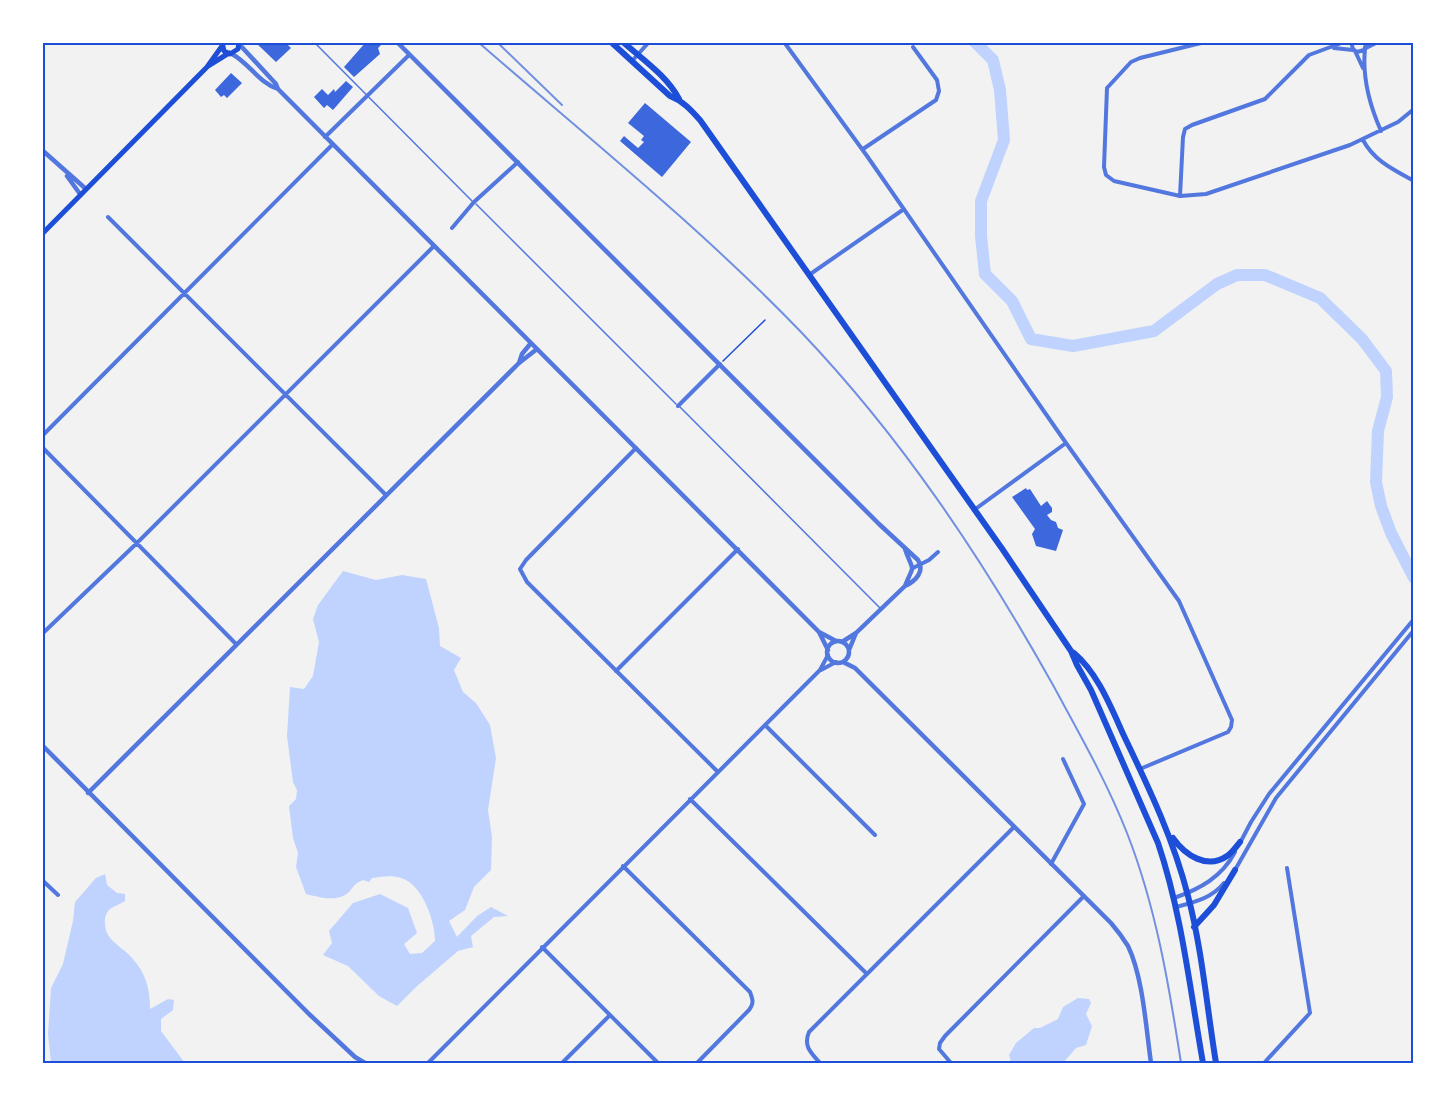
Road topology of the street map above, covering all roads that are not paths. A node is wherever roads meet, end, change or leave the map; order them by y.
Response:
1 (314, 42) edge
2 (397, 42) edge
3 (611, 42) edge
4 (622, 42) edge
5 (649, 42) edge
6 (784, 42) edge
7 (1205, 42) edge
8 (1344, 42) edge
9 (1351, 42) edge
10 (1367, 42) edge
11 (1378, 42) edge
12 (221, 43) edge
13 (240, 43) edge
14 (913, 47) dead end
15 (1333, 48) junction
16 (1365, 48) junction
17 (1354, 50) junction
18 (230, 53) junction
19 (409, 55) junction
20 (634, 58) junction
21 (207, 67) junction
22 (1363, 69) junction
23 (278, 89) junction
24 (368, 96) junction
25 (1414, 109) edge
26 (1411, 114) edge
27 (1381, 131) junction
28 (325, 137) junction
29 (1363, 140) junction
30 (332, 144) junction
31 (863, 149) junction
32 (42, 150) edge
33 (519, 162) junction
34 (62, 169) junction
35 (1414, 181) edge
36 (86, 189) junction
37 (80, 194) junction
38 (1180, 196) junction
39 (474, 202) junction
40 (904, 209) junction
41 (108, 217) dead end
42 (452, 228) dead end
43 (42, 234) edge
44 (434, 246) junction
45 (809, 275) junction
46 (184, 293) junction
47 (531, 343) junction
48 (537, 349) junction
49 (519, 363) junction
50 (720, 364) junction
51 (286, 394) junction
52 (678, 406) junction
53 (42, 436) edge
54 (1066, 443) junction
55 (42, 447) edge
56 (636, 448) junction
57 (386, 495) junction
58 (974, 510) junction
59 (137, 543) junction
60 (738, 548) junction
61 (905, 549) junction
62 (938, 552) dead end
63 (921, 565) junction
64 (914, 568) junction
65 (905, 586) junction
66 (881, 609) junction
67 (1414, 619) edge
68 (1414, 630) edge
69 (819, 632) junction
70 (856, 633) junction
71 (42, 634) edge
72 (836, 641) junction
73 (842, 642) junction
74 (236, 644) junction
75 (1071, 651) junction
76 (849, 652) junction
77 (828, 653) junction
78 (836, 662) junction
79 (843, 662) junction
80 (855, 668) junction
81 (820, 670) junction
82 (616, 671) junction
83 (765, 725) junction
84 (42, 745) edge
85 (1062, 759) dead end
86 (1140, 769) junction
87 (718, 772) junction
88 (88, 793) junction
89 (690, 799) junction
90 (1014, 827) junction
91 (1167, 831) junction
92 (875, 835) dead end
93 (1240, 842) junction
94 (1052, 864) junction
95 (623, 866) junction
96 (1287, 867) dead end
97 (1235, 870) junction
98 (42, 880) edge
99 (1187, 894) junction
100 (57, 895) dead end
101 (1084, 896) junction
102 (1174, 898) junction
103 (1190, 904) junction
104 (1175, 908) junction
105 (1194, 927) junction
106 (543, 947) junction
107 (867, 974) junction
108 (610, 1015) junction
109 (355, 1057) junction
110 (357, 1063) edge
111 (365, 1063) edge
112 (428, 1063) edge
113 (562, 1063) edge
114 (658, 1063) edge
115 (697, 1063) edge
116 (820, 1063) edge
117 (951, 1063) edge
118 (1151, 1063) edge
119 (1203, 1063) edge
120 (1216, 1063) edge
121 (1264, 1063) edge

1 - 24 lane
2 - 19 street
3 - 20 highway
4 - 20 highway
5 - 20 street
6 - 31 street
7 - 38 street
8 - 15 street
9 - 17 street
10 - 16 street
11 - 16 street
12 - 18 main road
12 - 21 main road
13 - 18 main road
13 - 23 street
14 - 31 street
15 - 17 street
15 - 38 street
16 - 17 street
16 - 22 street
17 - 22 street
18 - 21 main road
18 - 23 street
19 - 24 street
19 - 33 street
20 - 45 highway
21 - 36 main road
22 - 27 street
23 - 28 street
24 - 28 street
24 - 39 lane
25 - 26 street
26 - 27 street
27 - 29 street
28 - 30 street
29 - 35 street
29 - 38 street
30 - 44 street
30 - 46 street
31 - 40 street
32 - 34 street
33 - 39 street
33 - 50 street
34 - 36 street
34 - 37 street
36 - 37 main road
37 - 43 main road
39 - 42 street
39 - 52 lane
40 - 45 street
40 - 54 street
41 - 46 street
44 - 47 street
44 - 51 street
45 - 58 highway
46 - 51 street
46 - 53 street
47 - 48 street
47 - 49 street
48 - 49 street
48 - 56 street
49 - 57 street
50 - 52 street
50 - 61 street
51 - 57 street
51 - 59 street
52 - 66 lane
54 - 58 street
54 - 86 street
55 - 59 street
56 - 60 street
56 - 82 street
57 - 74 street
58 - 75 highway
59 - 71 street
59 - 74 street
60 - 69 street
60 - 82 street
61 - 63 street
61 - 64 street
62 - 63 street
63 - 64 street
63 - 65 street
64 - 65 street
65 - 66 street
66 - 70 street
67 - 93 street
68 - 97 street
69 - 72 street
69 - 77 street
70 - 73 street
70 - 76 street
72 - 73 street
72 - 77 street
73 - 76 street
74 - 88 street
75 - 86 highway
75 - 102 highway
76 - 79 street
76 - 80 street
77 - 78 street
77 - 81 street
78 - 79 street
78 - 81 street
79 - 80 street
80 - 90 street
81 - 83 street
82 - 87 street
83 - 87 street
83 - 92 street
84 - 88 street
85 - 94 street
86 - 91 highway
87 - 89 street
88 - 109 street
89 - 95 street
89 - 107 street
90 - 94 street
90 - 107 street
91 - 93 highway
91 - 99 highway
93 - 99 street
94 - 101 street
95 - 106 street
95 - 115 street
96 - 121 street
97 - 103 street
97 - 105 highway
98 - 100 street
99 - 102 street
99 - 103 highway
101 - 117 street
101 - 118 street
102 - 104 highway
103 - 104 street
103 - 105 highway
104 - 119 highway
105 - 120 highway
106 - 108 street
106 - 112 street
107 - 116 street
108 - 113 street
108 - 114 street
109 - 110 street
109 - 111 street

